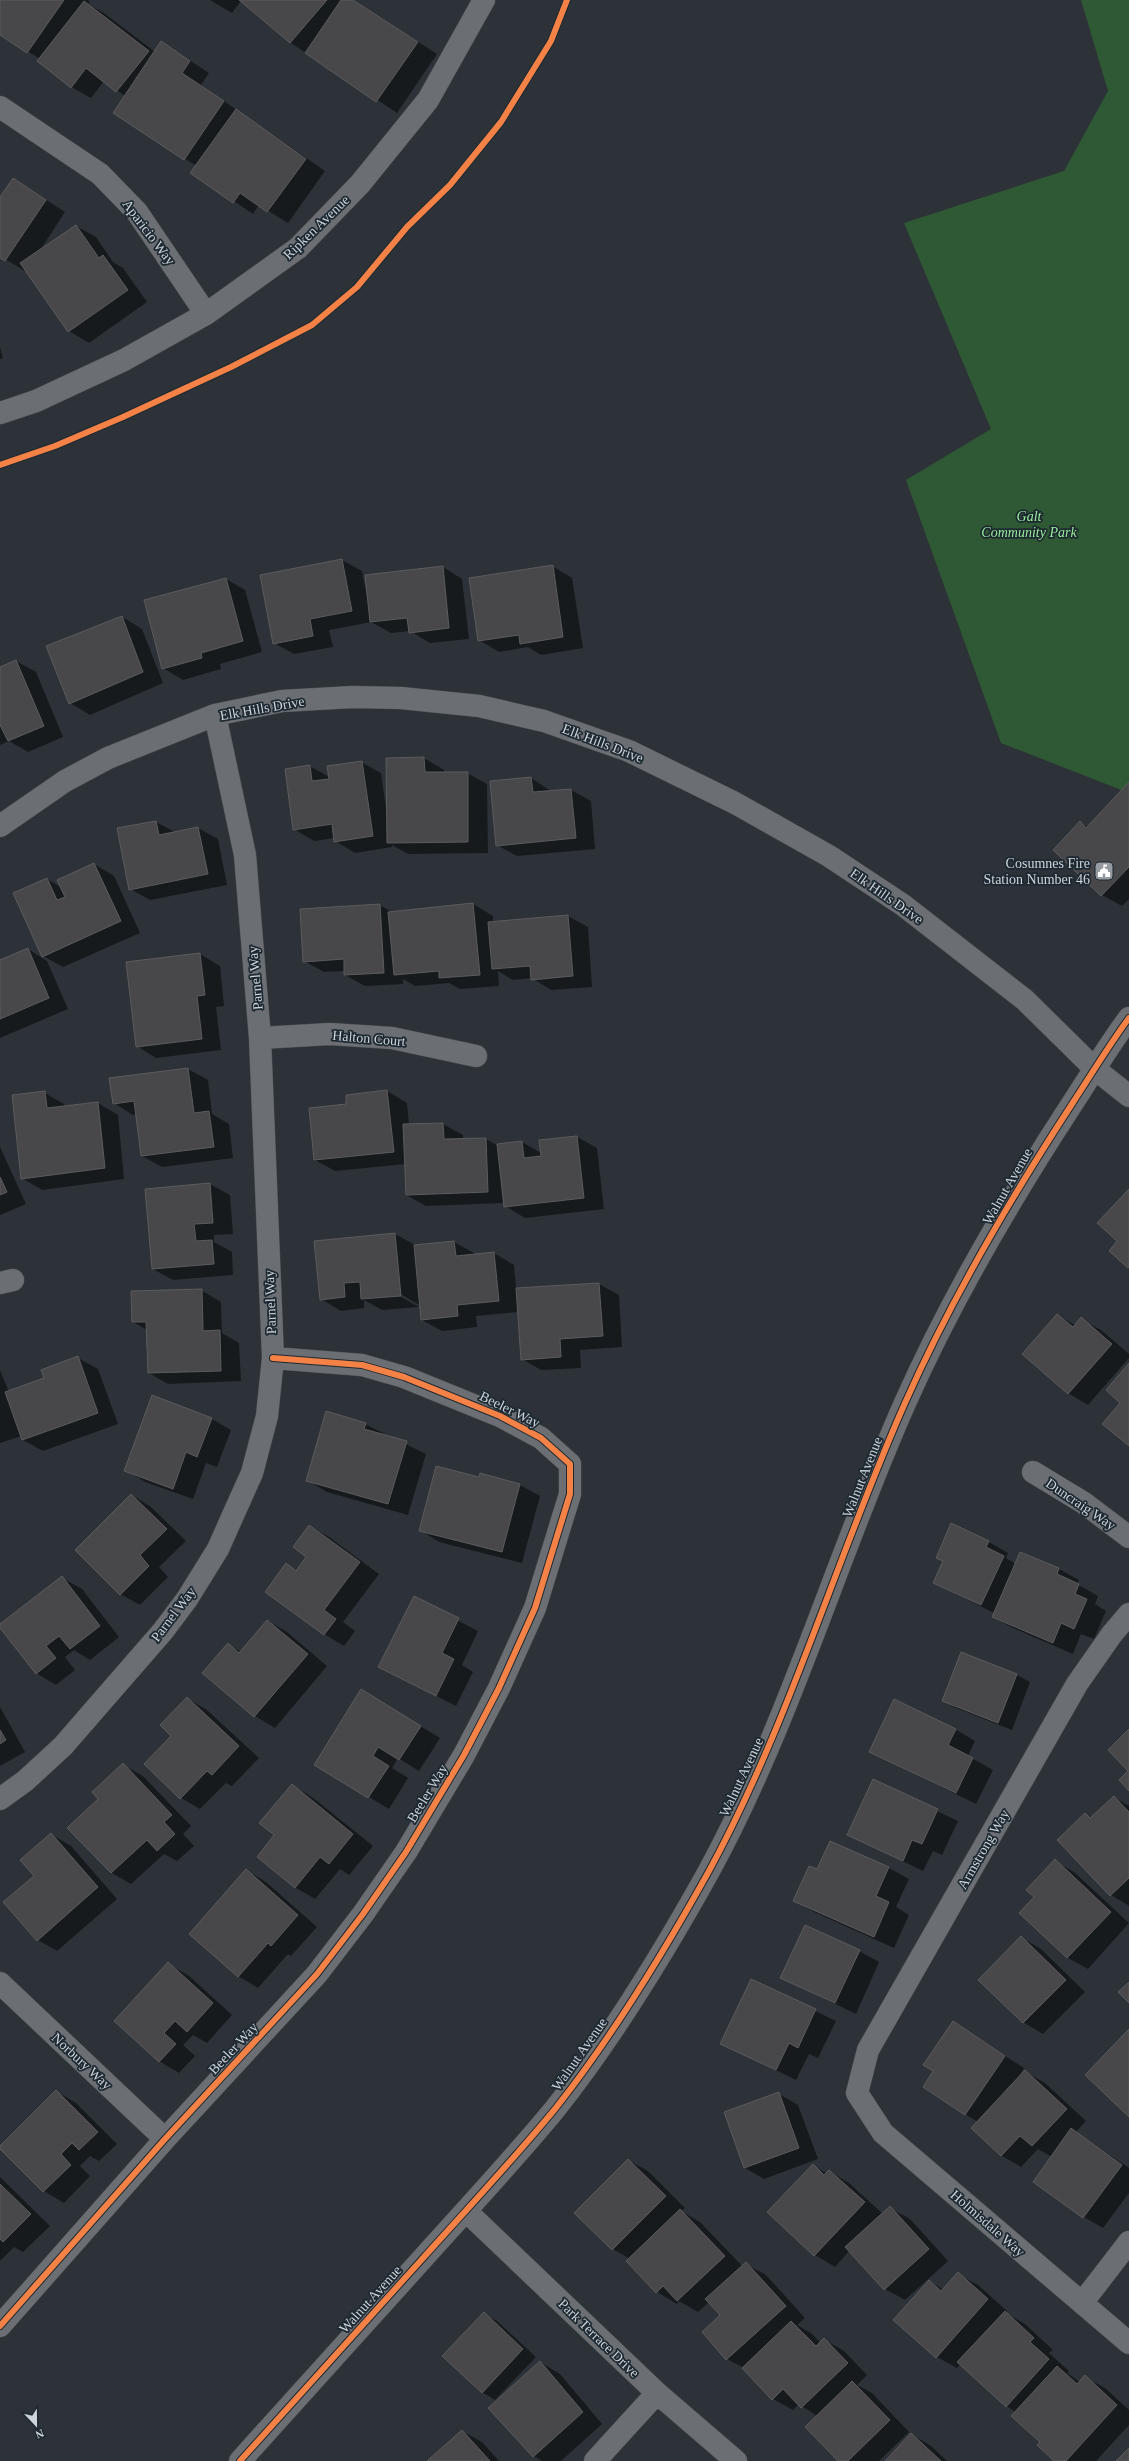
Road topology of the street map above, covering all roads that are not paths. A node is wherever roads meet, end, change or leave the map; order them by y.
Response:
1 (478, 2) edge
2 (0, 107) edge
3 (206, 314) junction
4 (0, 413) edge
5 (215, 715) junction
6 (0, 826) edge
7 (1129, 1018) edge
8 (260, 1038) junction
9 (476, 1056) dead end
10 (1095, 1069) junction
11 (1129, 1096) edge
12 (273, 1358) junction
13 (1033, 1472) dead end
14 (1129, 1537) edge
15 (1129, 1614) edge
16 (0, 1799) edge
17 (0, 1983) edge
18 (857, 2093) joint
19 (165, 2139) junction
20 (466, 2211) junction
21 (1129, 2242) edge
22 (1082, 2303) junction
23 (0, 2326) edge
24 (1129, 2343) edge
25 (657, 2393) junction
26 (240, 2461) edge
27 (595, 2461) edge
28 (736, 2461) edge

1 - 3 street, Ripken Avenue
2 - 3 street, Aparicio Way
3 - 4 street, Ripken Avenue
5 - 6 street, Elk Hills Drive
5 - 8 street, Parnel Way
5 - 10 street, Elk Hills Drive
7 - 10 street, Walnut Avenue
8 - 9 street, Halton Court
8 - 12 street, Parnel Way
10 - 11 street, Elk Hills Drive
10 - 20 street, Walnut Avenue
12 - 16 street, Parnel Way
12 - 19 street, Beeler Way
13 - 14 street, Duncraig Way
15 - 18 street, Armstrong Way
17 - 19 street, Norbury Way
18 - 22 street, Holmisdale Way
19 - 23 street, Beeler Way
20 - 25 street, Park Terrace Drive
20 - 26 street, Walnut Avenue
21 - 22 street
22 - 24 street, Holmisdale Way
25 - 27 street
25 - 28 street, Park Terrace Drive

